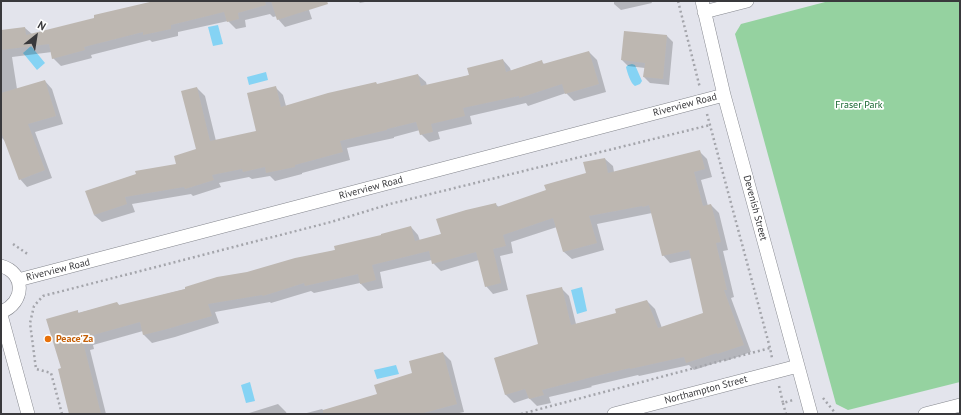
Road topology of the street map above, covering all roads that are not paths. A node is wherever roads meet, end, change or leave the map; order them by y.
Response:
1 (747, 1) edge
2 (703, 6) edge
3 (724, 95) junction
4 (1, 266) edge
5 (18, 280) junction
6 (1, 312) edge
7 (1, 316) edge
8 (798, 366) junction
9 (960, 405) edge
10 (28, 414) edge
11 (614, 414) edge
12 (811, 414) edge
13 (925, 414) edge

1 - 2 street
2 - 3 street, Devenish Street
3 - 5 street, Riverview Road
3 - 8 street, Devenish Street
4 - 5 street
5 - 6 street
7 - 10 street
8 - 11 street, Northampton Street
8 - 12 street, Devenish Street
9 - 13 street

